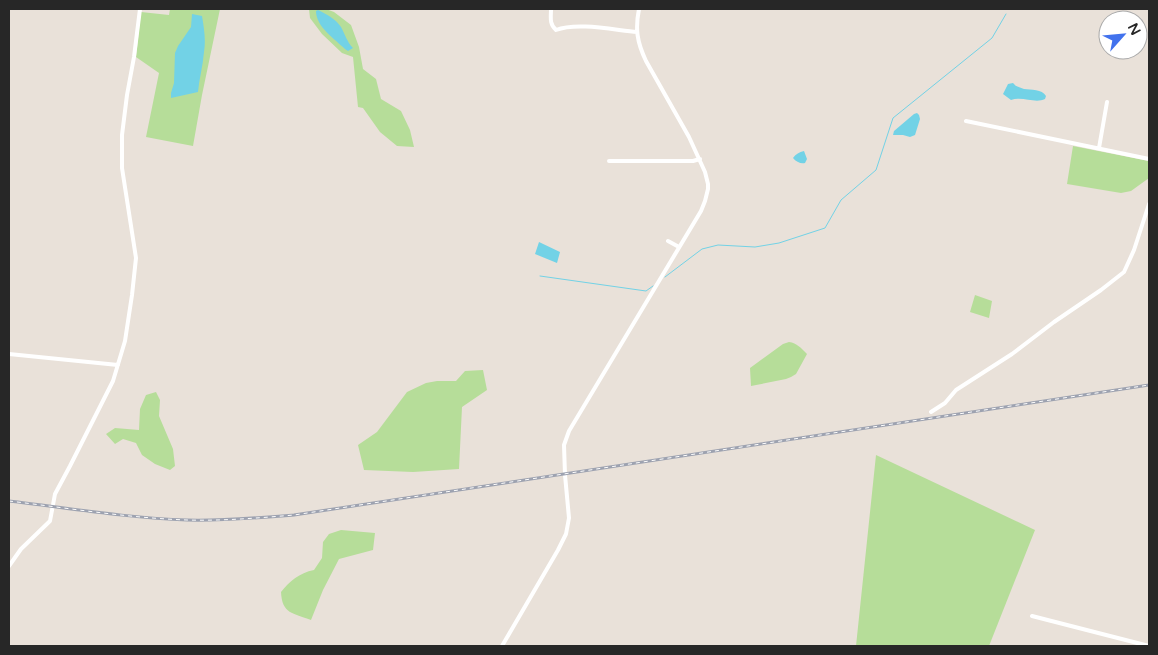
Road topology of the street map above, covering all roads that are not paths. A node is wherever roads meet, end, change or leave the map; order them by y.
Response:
1 (140, 9) edge
2 (551, 9) edge
3 (639, 9) edge
4 (637, 32) junction
5 (1107, 102) dead end
6 (966, 121) dead end
7 (1099, 148) junction
8 (700, 159) junction
9 (1149, 159) edge
10 (610, 161) dead end
11 (1149, 204) edge
12 (668, 241) dead end
13 (679, 247) junction
14 (9, 354) edge
15 (118, 365) junction
16 (932, 412) dead end
17 (9, 566) edge
18 (1032, 616) dead end
19 (502, 646) edge
20 (1149, 646) edge

1 - 15 street
2 - 4 street
3 - 4 street
4 - 8 street
5 - 7 street
6 - 7 street
7 - 9 street
8 - 10 street
8 - 13 street
11 - 16 street
12 - 13 street
13 - 19 street
14 - 15 street
15 - 17 street
18 - 20 street

